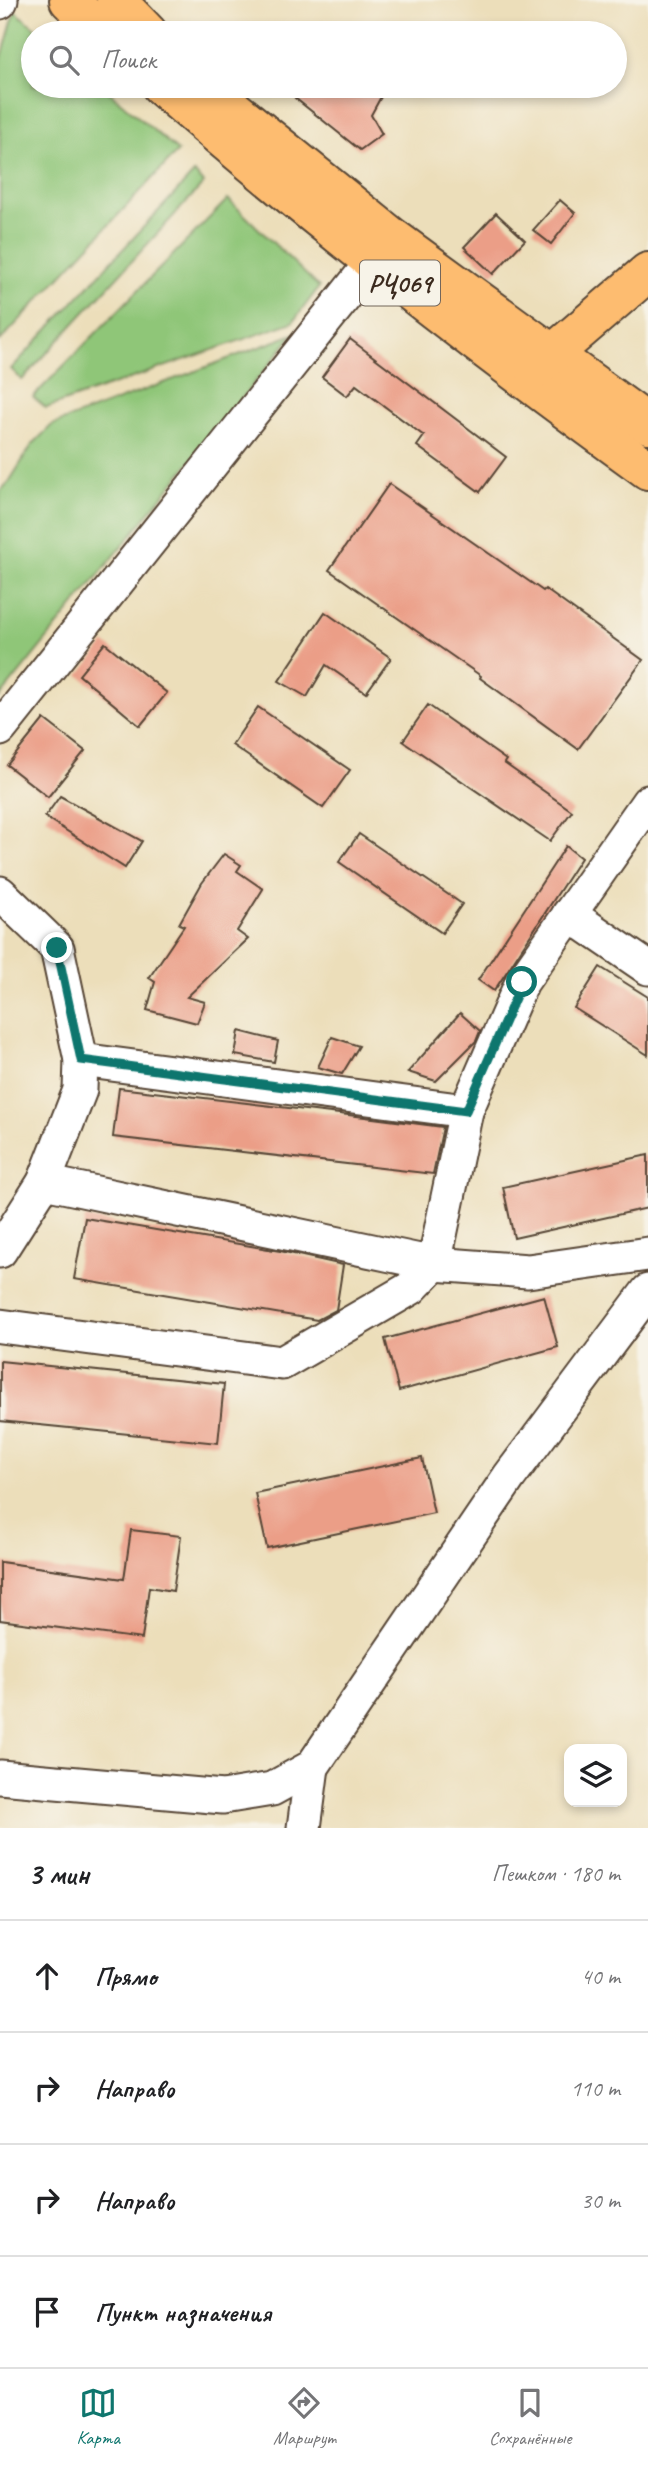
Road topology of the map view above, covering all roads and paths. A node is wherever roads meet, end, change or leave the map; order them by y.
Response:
1 (69, 0) edge
2 (116, 0) edge
3 (91, 21) edge
4 (136, 21) edge
5 (177, 98) edge
6 (218, 98) edge
7 (382, 249) junction
8 (648, 272) edge
9 (553, 353) junction
10 (523, 379) junction
11 (648, 425) edge
12 (648, 470) edge
13 (0, 729) edge
14 (648, 802) edge
15 (0, 893) edge
16 (569, 914) junction
17 (648, 968) edge
18 (81, 1060) junction
19 (466, 1111) junction
20 (44, 1182) junction
21 (0, 1251) edge
22 (648, 1254) edge
23 (434, 1264) junction
24 (648, 1291) edge
25 (0, 1326) edge
26 (312, 1767) junction
27 (0, 1777) edge
28 (304, 1828) edge

1 - 3 main road
2 - 4 main road
5 - 7 main road, РҶ069
6 - 7 main road, РҶ069
7 - 9 main road, РҶ069
7 - 10 main road, РҶ069
7 - 13 street
8 - 9 main road
9 - 10 main road
9 - 11 main road, РҶ069
10 - 12 main road, РҶ069
14 - 16 street
15 - 18 street
16 - 17 street
16 - 19 street
18 - 19 street
18 - 20 street
19 - 23 street
20 - 21 street
20 - 23 street
22 - 23 street
23 - 25 street
24 - 26 street
26 - 27 street
26 - 28 street

